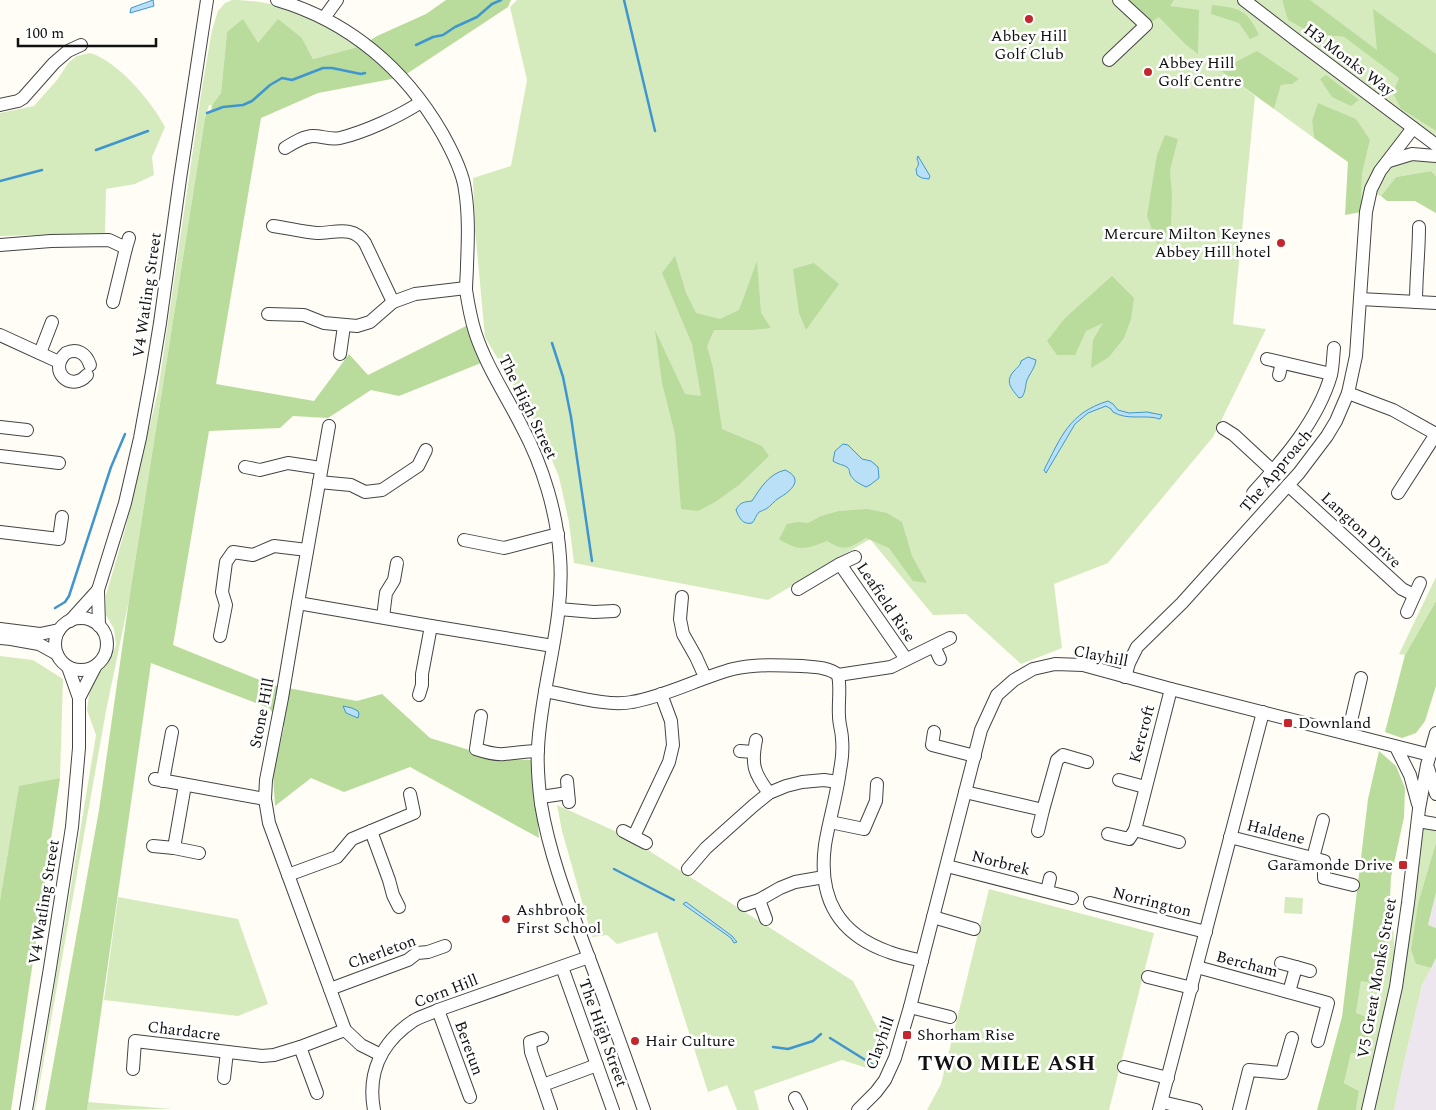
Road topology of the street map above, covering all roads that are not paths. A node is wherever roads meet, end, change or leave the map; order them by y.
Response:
1 (207, 0) edge
2 (277, 0) edge
3 (337, 0) edge
4 (1119, 0) edge
5 (1244, 0) edge
6 (324, 18) junction
7 (81, 45) dead end
8 (1109, 60) dead end
9 (421, 102) junction
10 (0, 105) edge
11 (1413, 128) junction
12 (1436, 145) edge
13 (285, 148) dead end
14 (1436, 156) edge
15 (1389, 161) junction
16 (273, 226) dead end
17 (1418, 227) dead end
18 (0, 246) edge
19 (466, 288) junction
20 (1360, 299) junction
21 (113, 302) dead end
22 (393, 302) junction
23 (1416, 302) junction
24 (1436, 303) edge
25 (268, 314) dead end
26 (52, 322) dead end
27 (344, 326) junction
28 (0, 335) edge
29 (1334, 348) dead end
30 (40, 353) junction
31 (340, 354) dead end
32 (1267, 359) dead end
33 (59, 362) junction
34 (1331, 374) junction
35 (1348, 393) junction
36 (1307, 425) junction
37 (330, 426) dead end
38 (0, 427) edge
39 (1223, 428) dead end
40 (27, 430) dead end
41 (1436, 434) edge
42 (1327, 436) junction
43 (426, 450) dead end
44 (0, 456) edge
45 (59, 463) dead end
46 (245, 467) dead end
47 (321, 468) junction
48 (1273, 471) junction
49 (319, 482) junction
50 (1288, 485) junction
51 (1253, 493) dead end
52 (1398, 493) dead end
53 (62, 517) dead end
54 (0, 532) edge
55 (558, 534) junction
56 (472, 538) dead end
57 (307, 550) junction
58 (855, 557) dead end
59 (398, 563) dead end
60 (840, 564) junction
61 (1420, 583) dead end
62 (798, 589) dead end
63 (98, 590) junction
64 (1414, 596) junction
65 (682, 597) dead end
66 (298, 603) junction
67 (559, 609) junction
68 (614, 611) dead end
69 (1407, 612) dead end
70 (383, 618) junction
71 (70, 621) junction
72 (99, 626) junction
73 (431, 626) junction
74 (0, 629) edge
75 (59, 630) junction
76 (220, 636) dead end
77 (0, 638) edge
78 (950, 638) dead end
79 (553, 646) junction
80 (934, 646) junction
81 (57, 654) junction
82 (906, 659) junction
83 (940, 660) dead end
84 (95, 666) junction
85 (68, 667) junction
86 (838, 674) junction
87 (1126, 677) junction
88 (705, 678) junction
89 (1361, 678) dead end
90 (1171, 689) junction
91 (545, 691) junction
92 (661, 694) junction
93 (419, 695) dead end
94 (79, 698) junction
95 (1263, 712) junction
96 (481, 716) dead end
97 (172, 732) dead end
98 (934, 732) dead end
99 (1436, 733) edge
100 (1348, 734) junction
101 (1396, 747) junction
102 (538, 751) junction
103 (740, 751) dead end
104 (975, 756) junction
105 (1429, 760) junction
106 (1087, 762) dead end
107 (1119, 780) dead end
108 (838, 782) junction
109 (877, 784) dead end
110 (185, 785) junction
111 (1145, 787) junction
112 (568, 792) dead end
113 (965, 792) junction
114 (769, 793) junction
115 (410, 794) dead end
116 (1436, 794) edge
117 (541, 797) junction
118 (265, 799) junction
119 (1044, 810) junction
120 (1418, 815) junction
121 (1323, 820) dead end
122 (830, 822) junction
123 (1436, 824) edge
124 (1135, 830) junction
125 (371, 831) junction
126 (1038, 831) dead end
127 (1108, 834) dead end
128 (1230, 837) junction
129 (1178, 842) dead end
130 (646, 843) dead end
131 (153, 846) dead end
132 (174, 848) junction
133 (200, 853) dead end
134 (1313, 858) junction
135 (946, 866) junction
136 (688, 869) dead end
137 (288, 874) junction
138 (824, 877) junction
139 (1050, 878) dead end
140 (1353, 885) dead end
141 (1046, 891) junction
142 (1072, 898) dead end
143 (759, 900) junction
144 (1090, 903) dead end
145 (744, 905) dead end
146 (399, 908) dead end
147 (934, 917) junction
148 (766, 919) dead end
149 (974, 928) dead end
150 (1206, 932) junction
151 (445, 946) dead end
152 (589, 957) junction
153 (922, 961) junction
154 (1281, 963) dead end
155 (1197, 967) junction
156 (1296, 967) junction
157 (562, 968) junction
158 (1310, 971) dead end
159 (1148, 977) dead end
160 (1192, 988) junction
161 (330, 989) junction
162 (1289, 992) junction
163 (910, 1007) junction
164 (438, 1010) junction
165 (950, 1018) dead end
166 (346, 1030) junction
167 (542, 1038) dead end
168 (1292, 1038) dead end
169 (1318, 1041) dead end
170 (300, 1048) junction
171 (226, 1052) junction
172 (381, 1055) junction
173 (597, 1065) junction
174 (1124, 1067) dead end
175 (133, 1069) dead end
176 (224, 1078) dead end
177 (1168, 1078) junction
178 (542, 1085) junction
179 (317, 1093) dead end
180 (470, 1097) dead end
181 (1161, 1106) edge
182 (26, 1110) edge
183 (374, 1110) edge
184 (551, 1110) edge
185 (613, 1110) edge
186 (644, 1110) edge
187 (858, 1110) edge
188 (1196, 1110) edge
189 (1239, 1110) edge
190 (1368, 1110) edge

1 - 63 street, V4 Watling Street
2 - 6 street, The High Street
3 - 6 street
4 - 8 street
5 - 11 street, H3 Monks Way
6 - 9 street, The High Street
7 - 10 street
9 - 13 street
9 - 19 street, The High Street
11 - 12 street, H3 Monks Way
11 - 15 street, The Approach
14 - 15 street
15 - 20 street, The Approach
16 - 22 street
17 - 23 street
18 - 21 street
19 - 22 street
19 - 55 street, The High Street
20 - 23 street
20 - 35 street, The Approach
22 - 27 street
23 - 24 street
25 - 27 street
26 - 30 street
27 - 31 street
28 - 30 street
29 - 34 street
30 - 33 street
32 - 34 street
33 - 33 street
34 - 36 street
35 - 41 street
35 - 42 street, The Approach
36 - 42 street
36 - 48 street
37 - 47 street, Stone Hill
38 - 40 street
39 - 48 street
41 - 52 street
42 - 50 street, The Approach
43 - 49 street
44 - 45 street
46 - 47 street
47 - 49 street, Stone Hill
48 - 51 street
49 - 57 street, Stone Hill
50 - 64 street, Langton Drive
50 - 87 street, The Approach
53 - 54 street
55 - 56 street
55 - 67 street, The High Street
57 - 66 street, Stone Hill
57 - 76 street
58 - 60 street, Leafield Rise
59 - 70 street
60 - 62 street, Leafield Rise
60 - 82 street, Leafield Rise
61 - 64 street
63 - 71 street, V4 Watling Street
63 - 72 street, V4 Watling Street
64 - 69 street
65 - 88 street
66 - 70 street
66 - 118 street, Stone Hill
67 - 68 street
67 - 79 street, The High Street
70 - 73 street
71 - 72 street
71 - 75 street
72 - 84 street
73 - 79 street
73 - 93 street
74 - 75 street
75 - 81 street
77 - 81 street
78 - 80 street, Leafield Rise
79 - 91 street, The High Street
80 - 82 street, Leafield Rise
80 - 83 street, Leafield Rise
81 - 85 street
82 - 86 street, Leafield Rise
84 - 85 street
84 - 94 street, V4 Watling Street
85 - 94 street, V4 Watling Street
86 - 88 street, Leafield Rise
86 - 108 street
87 - 90 street, Clayhill
87 - 104 street, Clayhill
88 - 92 street, Leafield Rise
89 - 100 street
90 - 95 street, Clayhill
90 - 111 street, Kercroft
91 - 92 street, Leafield Rise
91 - 102 street, The High Street
92 - 130 street
94 - 182 street, V4 Watling Street
95 - 100 street, Clayhill
95 - 128 street
96 - 102 street
97 - 110 street
98 - 104 street
99 - 105 street, V5 Great Monks Street
100 - 101 street, Clayhill
101 - 105 street, Clayhill
101 - 120 street
102 - 117 street, The High Street
103 - 114 street
104 - 113 street, Clayhill
105 - 116 street
105 - 120 street, V5 Great Monks Street
106 - 119 street
107 - 111 street, Kercroft
108 - 114 street
108 - 122 street
109 - 122 street
110 - 118 street
110 - 132 street
111 - 124 street, Kercroft
112 - 117 street
113 - 119 street
113 - 135 street, Clayhill
114 - 136 street
115 - 125 street
117 - 152 street, The High Street
118 - 137 street, Stone Hill
119 - 126 street
120 - 123 street
120 - 190 street, V5 Great Monks Street
121 - 134 street, Haldene
122 - 138 street
124 - 127 street
124 - 129 street
125 - 137 street
125 - 146 street
128 - 134 street, Haldene
128 - 150 street
131 - 132 street
132 - 133 street
134 - 140 street, Haldene
135 - 141 street, Norbrek
135 - 147 street, Clayhill
137 - 161 street, Stone Hill
138 - 143 street
138 - 153 street
139 - 141 street, Norbrek
141 - 142 street, Norbrek
143 - 145 street
143 - 148 street
144 - 150 street, Norrington
147 - 149 street
147 - 153 street, Clayhill
150 - 155 street
151 - 161 street, Cherleton
152 - 157 street, Corn Hill
152 - 186 street, The High Street
153 - 163 street, Clayhill
154 - 156 street, Bercham
155 - 160 street
155 - 162 street, Bercham
156 - 158 street, Bercham
156 - 162 street, Bercham
157 - 164 street, Corn Hill
157 - 173 street, The High Street
159 - 160 street
160 - 177 street
161 - 166 street, Stone Hill
162 - 169 street, Bercham
163 - 165 street, Clayhill
163 - 187 street, Clayhill
164 - 172 street, Corn Hill
164 - 180 street, Beretun
166 - 170 street, Chardacre
166 - 172 street, Stone Hill
167 - 178 street
168 - 189 street
170 - 171 street, Chardacre
170 - 179 street
171 - 175 street, Chardacre
171 - 176 street, Chardacre
172 - 183 street, Corn Hill
173 - 178 street
173 - 185 street, The High Street
174 - 177 street
177 - 181 street
178 - 184 street
181 - 188 street

